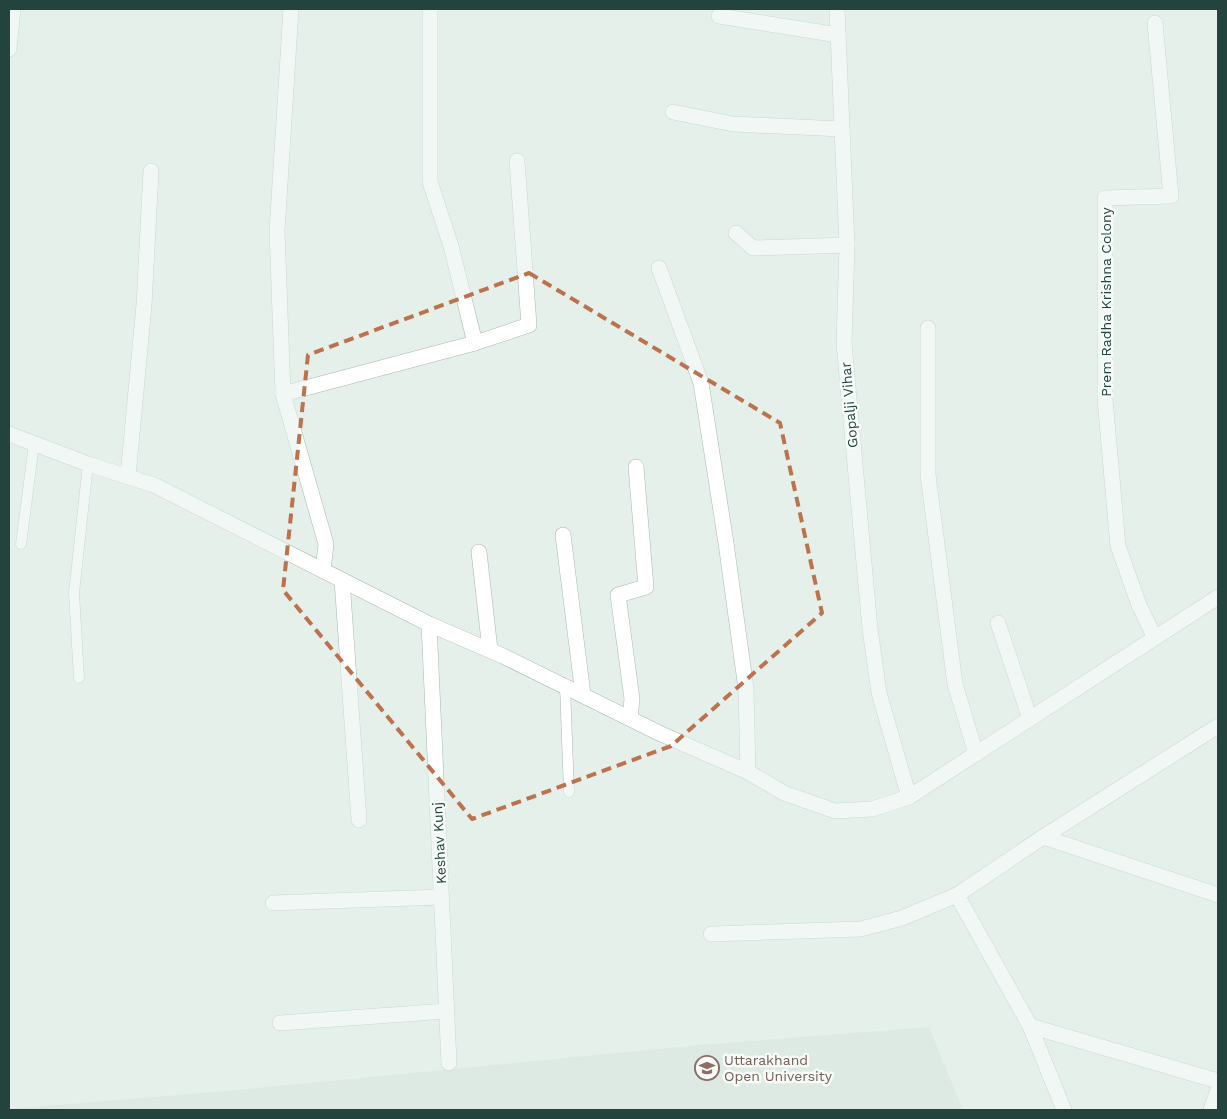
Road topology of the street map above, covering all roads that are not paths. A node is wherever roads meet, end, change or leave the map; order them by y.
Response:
1 (13, 9) edge
2 (292, 9) edge
3 (430, 9) edge
4 (837, 9) edge
5 (719, 16) dead end
6 (1155, 23) dead end
7 (838, 35) junction
8 (9, 49) edge
9 (673, 112) dead end
10 (842, 129) junction
11 (517, 161) dead end
12 (151, 171) dead end
13 (736, 233) dead end
14 (847, 245) junction
15 (659, 268) dead end
16 (928, 328) dead end
17 (475, 343) junction
18 (282, 394) junction
19 (9, 434) edge
20 (34, 444) junction
21 (88, 464) junction
22 (636, 467) dead end
23 (128, 476) junction
24 (562, 535) dead end
25 (21, 544) dead end
26 (479, 552) dead end
27 (323, 570) junction
28 (342, 580) junction
29 (1218, 597) edge
30 (998, 623) dead end
31 (429, 624) junction
32 (1155, 638) junction
33 (490, 650) junction
34 (79, 678) dead end
35 (565, 686) junction
36 (583, 695) junction
37 (630, 718) junction
38 (1030, 719) junction
39 (1218, 726) edge
40 (976, 754) junction
41 (748, 772) junction
42 (569, 792) dead end
43 (909, 797) junction
44 (359, 820) dead end
45 (1043, 838) junction
46 (957, 895) junction
47 (1218, 895) edge
48 (442, 897) junction
49 (273, 903) dead end
50 (711, 934) dead end
51 (447, 1012) junction
52 (280, 1022) dead end
53 (1030, 1026) junction
54 (450, 1063) dead end
55 (1218, 1081) edge
56 (1218, 1090) edge
57 (1064, 1110) edge
58 (1211, 1110) edge

1 - 8 street
2 - 18 street
3 - 17 street
4 - 7 street, Gopalji Vihar
5 - 7 street
6 - 32 street, Prem Radha Krishna Colony
7 - 10 street, Gopalji Vihar
9 - 10 street
10 - 14 street, Gopalji Vihar
11 - 17 street
12 - 23 street
13 - 14 street
14 - 43 street, Gopalji Vihar
15 - 41 street
16 - 40 street
17 - 18 street
18 - 27 street
19 - 20 street
20 - 21 street
20 - 25 lane
21 - 23 street
21 - 34 lane
22 - 37 street
23 - 27 street
24 - 36 street
26 - 33 street
27 - 28 street
28 - 31 street
28 - 44 street
29 - 32 street
30 - 38 street
31 - 33 street
31 - 48 street, Keshav Kunj
32 - 38 street
33 - 35 street
35 - 36 street
35 - 42 lane
36 - 37 street
37 - 41 street
38 - 40 street
39 - 45 street
40 - 43 street
41 - 43 street
45 - 46 street
45 - 47 street
46 - 50 street
46 - 53 street
48 - 49 street
48 - 51 street, Keshav Kunj
51 - 52 street
51 - 54 street, Keshav Kunj
53 - 55 street
53 - 57 street
56 - 58 street

